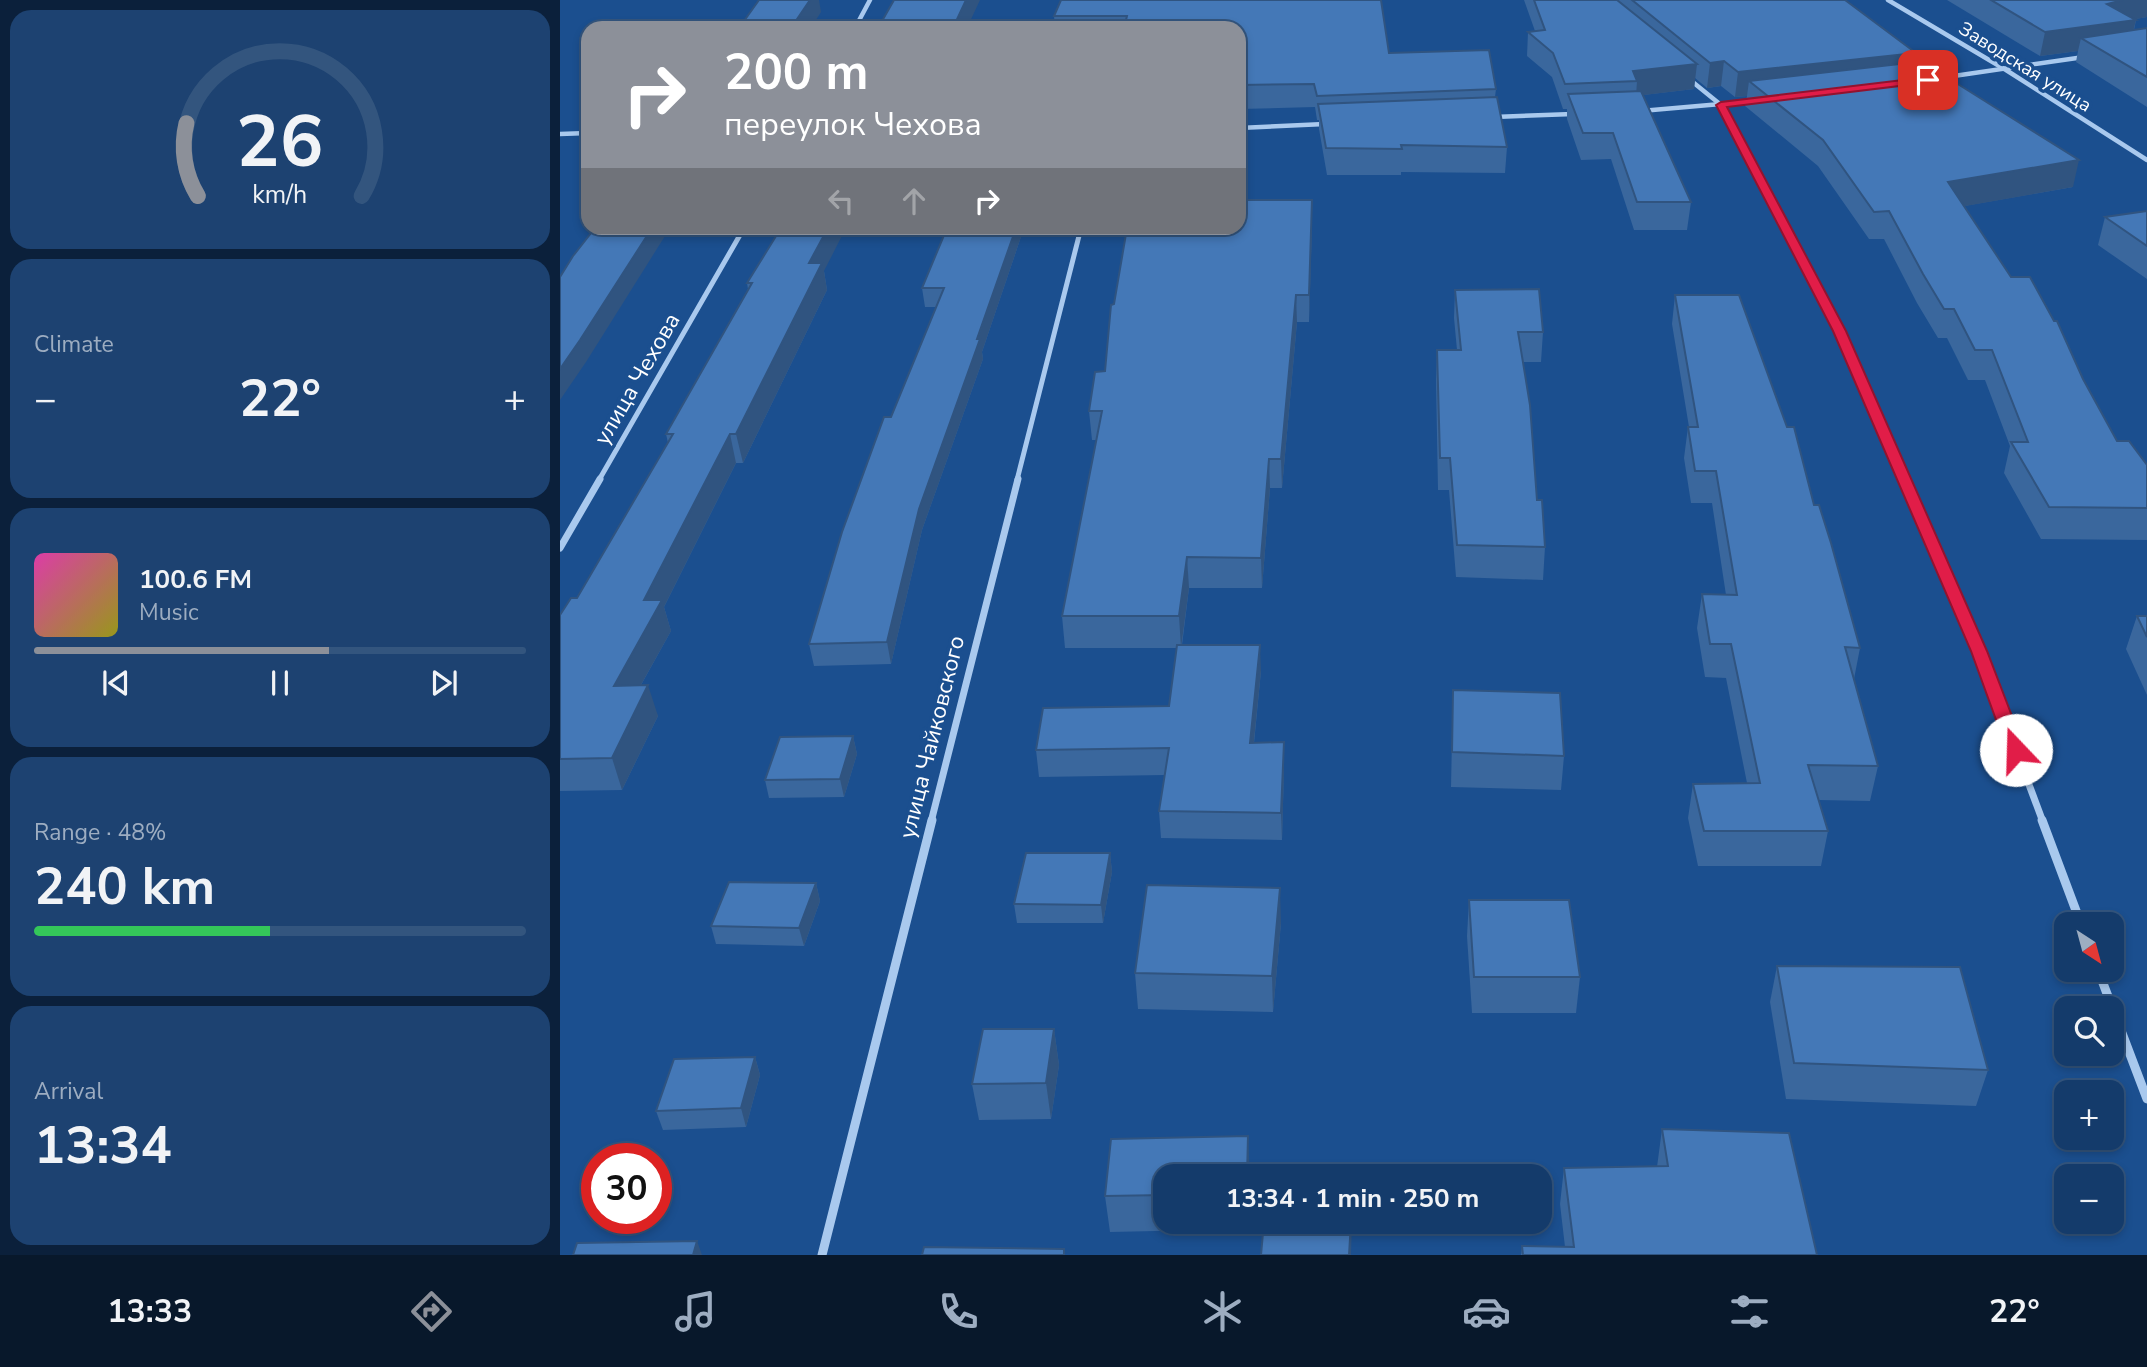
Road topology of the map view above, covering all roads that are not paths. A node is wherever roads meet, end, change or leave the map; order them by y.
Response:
1 (870, 0) edge
2 (1888, 0) edge
3 (859, 21) edge
4 (2096, 55) edge
5 (2006, 70) junction
6 (1680, 72) edge
7 (1938, 78) edge
8 (1762, 100) edge
9 (1721, 105) junction
10 (1637, 111) edge
11 (1582, 113) edge
12 (1486, 117) edge
13 (1335, 124) edge
14 (1246, 128) edge
15 (560, 134) edge
16 (581, 134) edge
17 (2147, 160) edge
18 (740, 235) edge
19 (1079, 235) edge
20 (560, 548) edge
21 (2077, 912) edge
22 (2103, 982) edge
23 (2147, 1099) edge
24 (822, 1255) edge

1 - 3 street
2 - 5 street, Заводская улица
4 - 5 street
5 - 7 street
5 - 17 street, Заводская улица
6 - 9 street
8 - 9 street
9 - 10 street
9 - 21 street
11 - 12 street
13 - 14 street
15 - 16 street
18 - 20 street, улица Чехова
19 - 24 street, улица Чайковского
22 - 23 street

